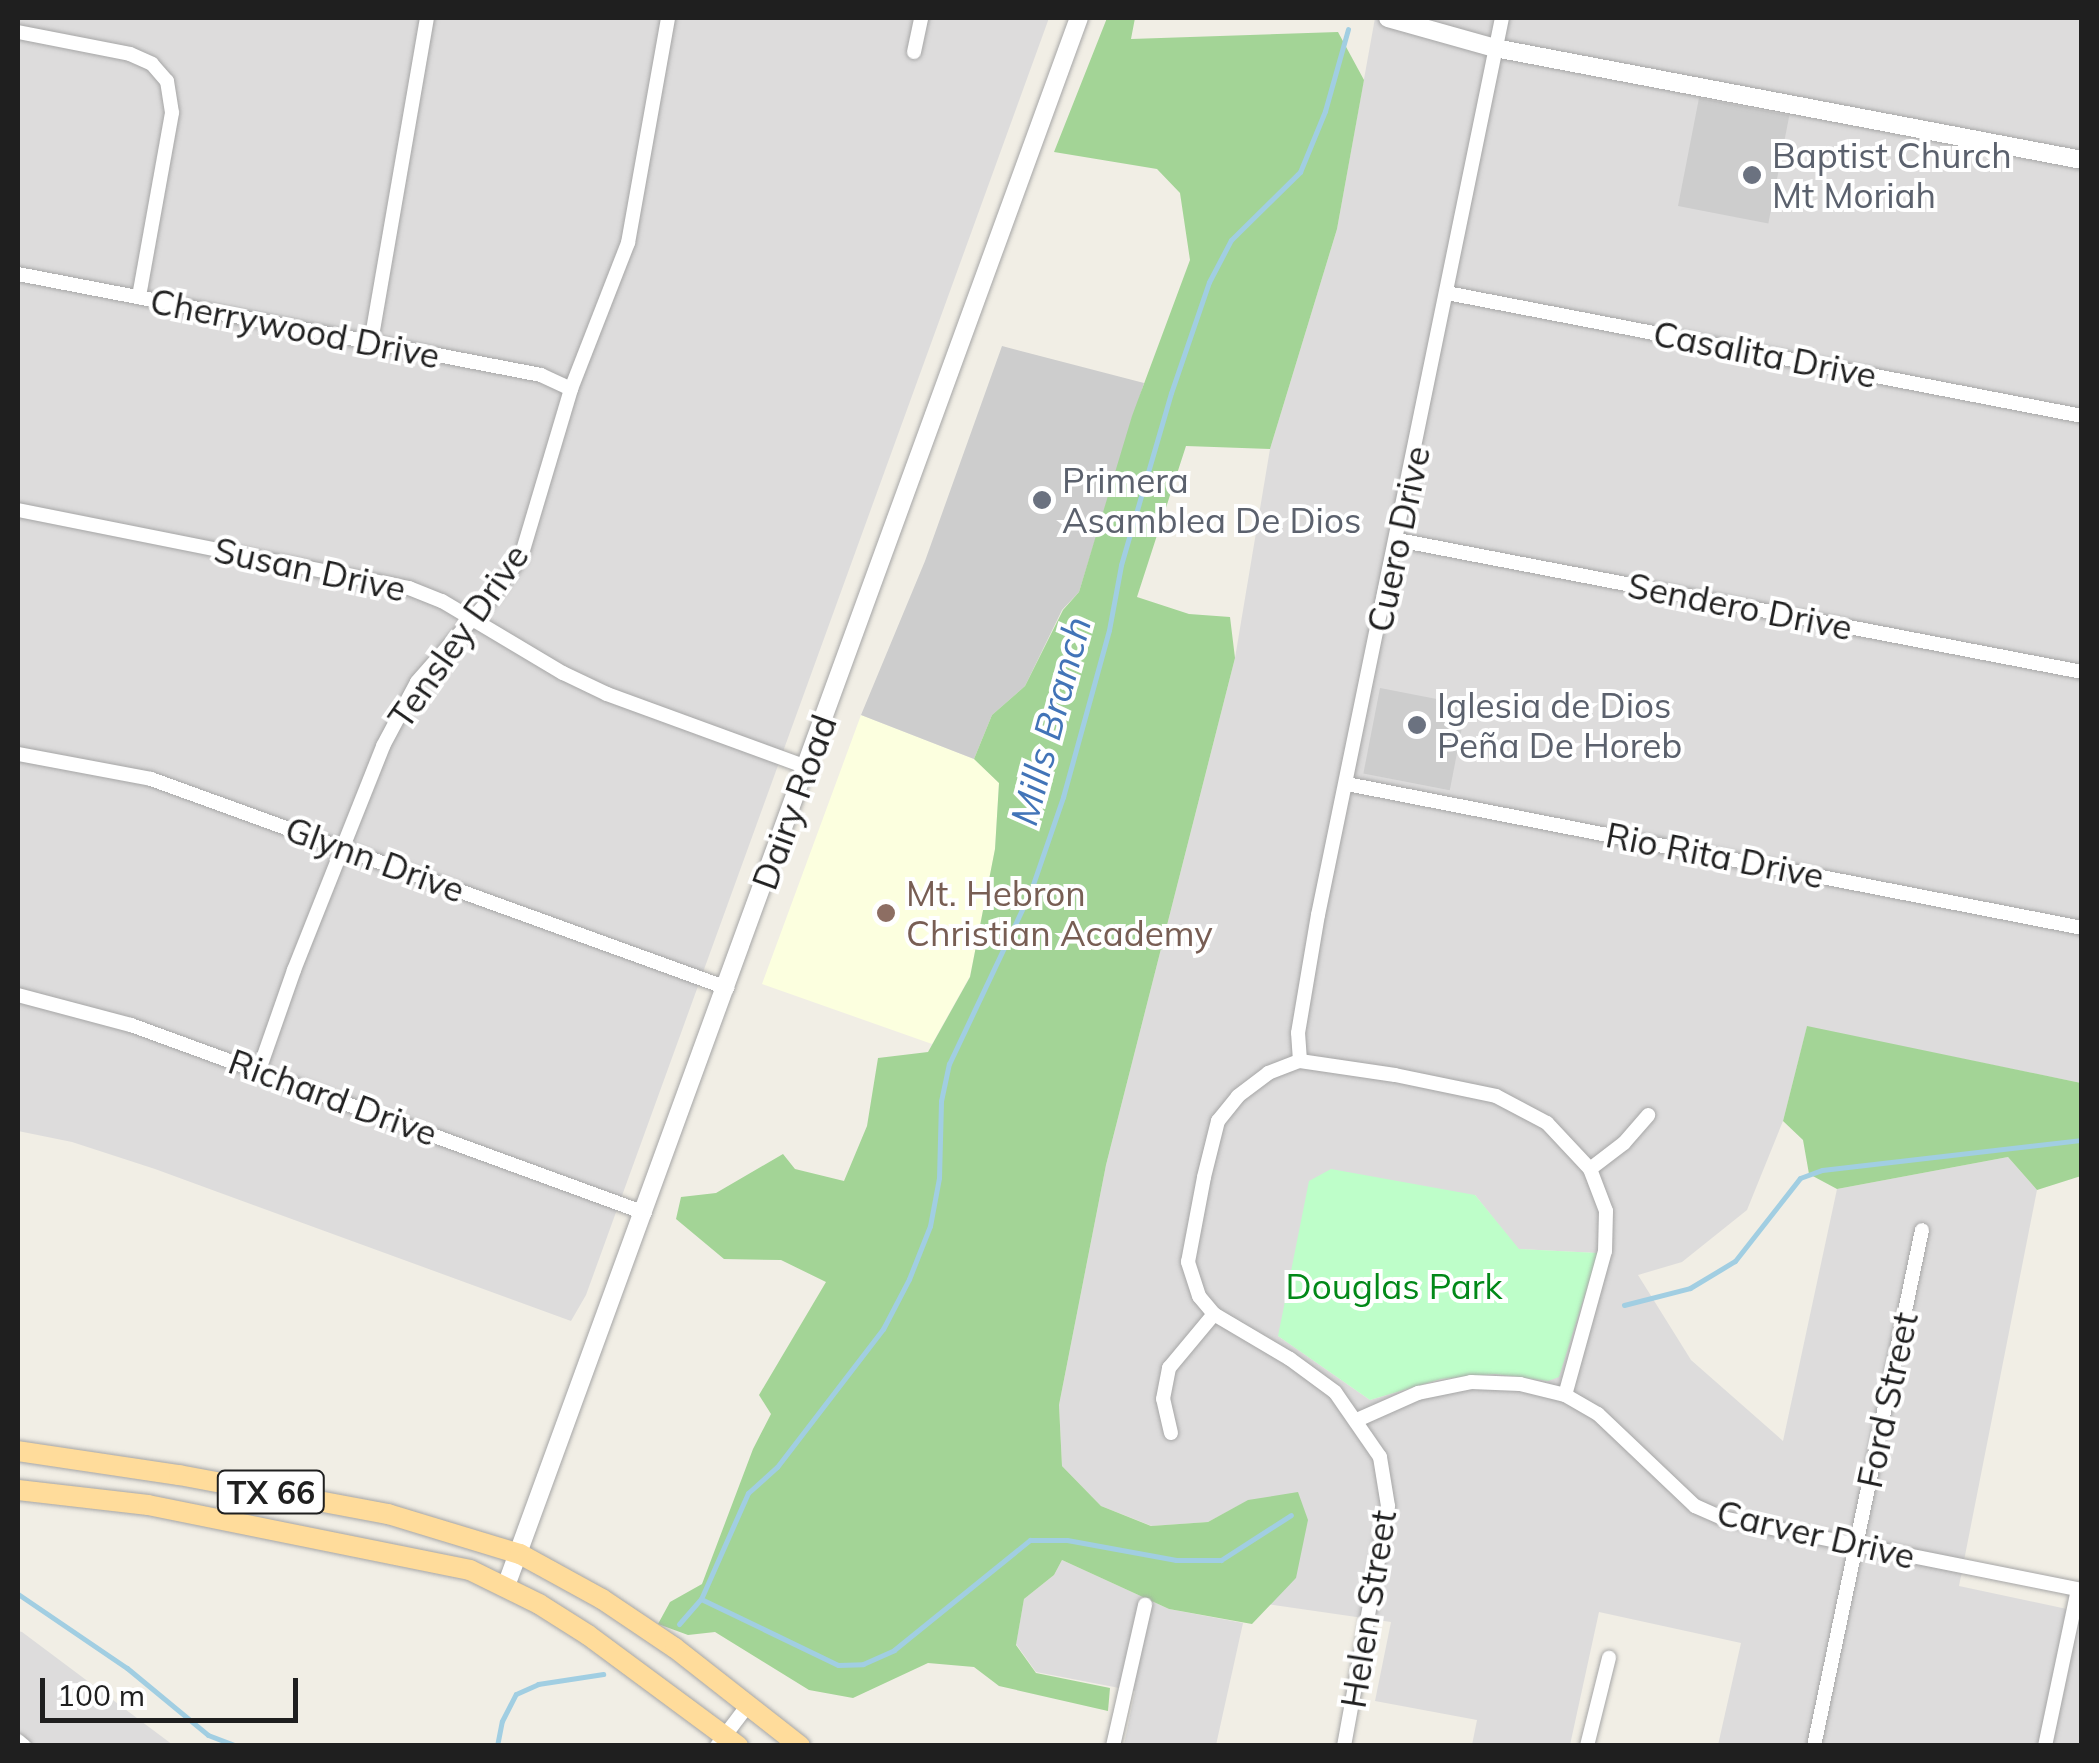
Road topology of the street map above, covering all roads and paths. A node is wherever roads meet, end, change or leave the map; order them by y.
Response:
1 (427, 18) edge
2 (668, 18) edge
3 (921, 18) edge
4 (1079, 18) edge
5 (1388, 18) edge
6 (1502, 18) edge
7 (18, 32) edge
8 (1495, 48) junction
9 (914, 52) dead end
10 (2082, 160) edge
11 (18, 274) edge
12 (1448, 293) junction
13 (139, 297) junction
14 (371, 342) junction
15 (571, 389) junction
16 (2082, 416) edge
17 (18, 510) edge
18 (1398, 540) junction
19 (472, 619) junction
20 (2082, 672) edge
21 (18, 754) edge
22 (807, 767) junction
23 (1347, 784) junction
24 (342, 846) junction
25 (2082, 928) edge
26 (726, 988) junction
27 (18, 996) edge
28 (1300, 1061) junction
29 (260, 1070) junction
30 (1648, 1115) dead end
31 (1590, 1169) junction
32 (644, 1212) junction
33 (1922, 1230) dead end
34 (1214, 1314) junction
35 (1565, 1395) junction
36 (1357, 1420) junction
37 (1171, 1433) dead end
38 (18, 1450) edge
39 (18, 1490) edge
40 (1857, 1545) junction
41 (520, 1554) junction
42 (506, 1586) junction
43 (2080, 1590) edge
44 (1145, 1605) dead end
45 (1608, 1658) dead end
46 (748, 1704) junction
47 (18, 1741) edge
48 (726, 1742) edge
49 (24, 1746) edge
50 (800, 1746) edge
51 (1113, 1746) edge
52 (1344, 1746) edge
53 (1587, 1746) edge
54 (1814, 1746) edge
55 (2045, 1746) edge

1 - 14 street
2 - 15 street, Tensley Drive
3 - 9 street
4 - 22 street, Dairy Road
5 - 8 street
6 - 8 street, Cuero Drive
7 - 13 street
8 - 10 street
8 - 12 street, Cuero Drive
11 - 13 street, Cherrywood Drive
12 - 16 street, Casalita Drive
12 - 18 street, Cuero Drive
13 - 14 street, Cherrywood Drive
14 - 15 street, Cherrywood Drive
15 - 19 street, Tensley Drive
17 - 19 street, Susan Drive
18 - 20 street, Sendero Drive
18 - 23 street, Cuero Drive
19 - 22 street, Susan Drive
19 - 24 street, Tensley Drive
21 - 24 street, Glynn Drive
22 - 26 street, Dairy Road
23 - 25 street, Rio Rita Drive
23 - 28 street, Cuero Drive
24 - 26 street, Glynn Drive
24 - 29 street, Tensley Drive
26 - 32 street, Dairy Road
27 - 29 street, Richard Drive
28 - 31 street
28 - 34 street
29 - 32 street, Richard Drive
30 - 31 street
31 - 35 street
32 - 41 street, Dairy Road
33 - 40 street, Ford Street
34 - 36 street, Helen Street
34 - 37 street
35 - 36 street, Carver Drive
35 - 40 street, Carver Drive
36 - 52 street, Helen Street
38 - 41 main road, TX 66
39 - 42 main road, TX 66
40 - 43 street, Carver Drive
40 - 54 street, Ford Street
41 - 42 street, Dairy Road
41 - 46 main road, TX 66
42 - 48 main road, TX 66
43 - 55 street
44 - 51 street
45 - 53 street
46 - 48 street
46 - 50 main road, TX 66
47 - 49 street

